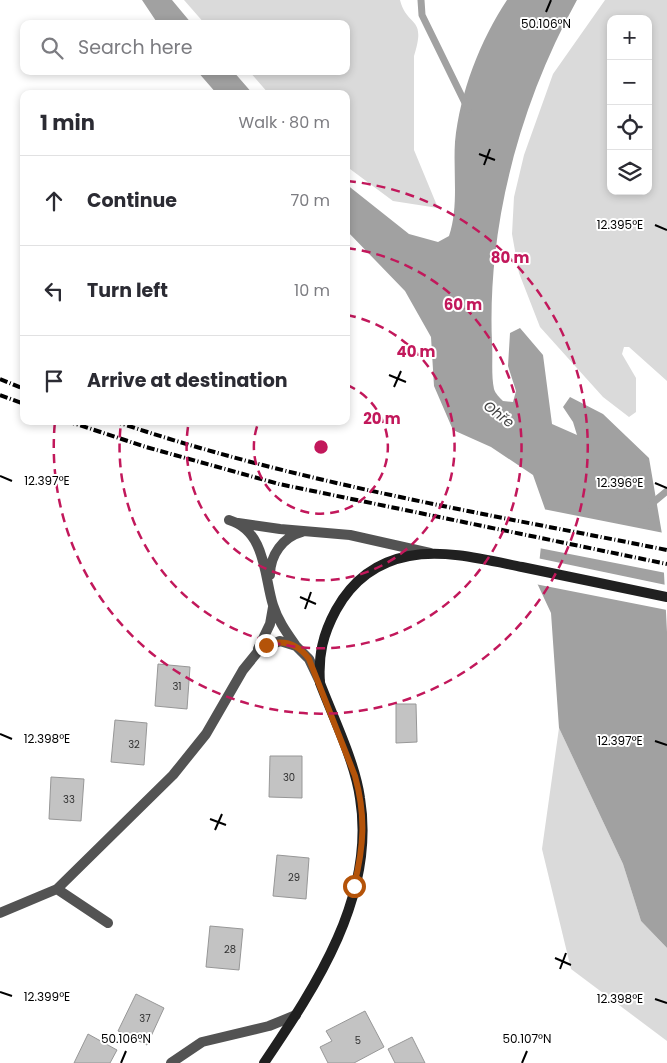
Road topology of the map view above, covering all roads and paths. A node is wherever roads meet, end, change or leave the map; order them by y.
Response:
1 (312, 531) junction
2 (436, 554) junction
3 (270, 583) junction
4 (667, 597) edge
5 (273, 603) junction
6 (296, 646) junction
7 (254, 655) junction
8 (320, 683) junction
9 (57, 889) junction
10 (0, 913) edge
11 (108, 923) dead end
12 (296, 1015) junction
13 (172, 1063) edge
14 (264, 1063) edge

1 - 2 street
1 - 3 street
1 - 3 street
2 - 4 street
2 - 8 street
3 - 5 street
5 - 6 street
5 - 7 street
6 - 7 street
6 - 8 street
7 - 9 street
8 - 12 street
9 - 10 street
9 - 11 street
12 - 13 street
12 - 14 street

